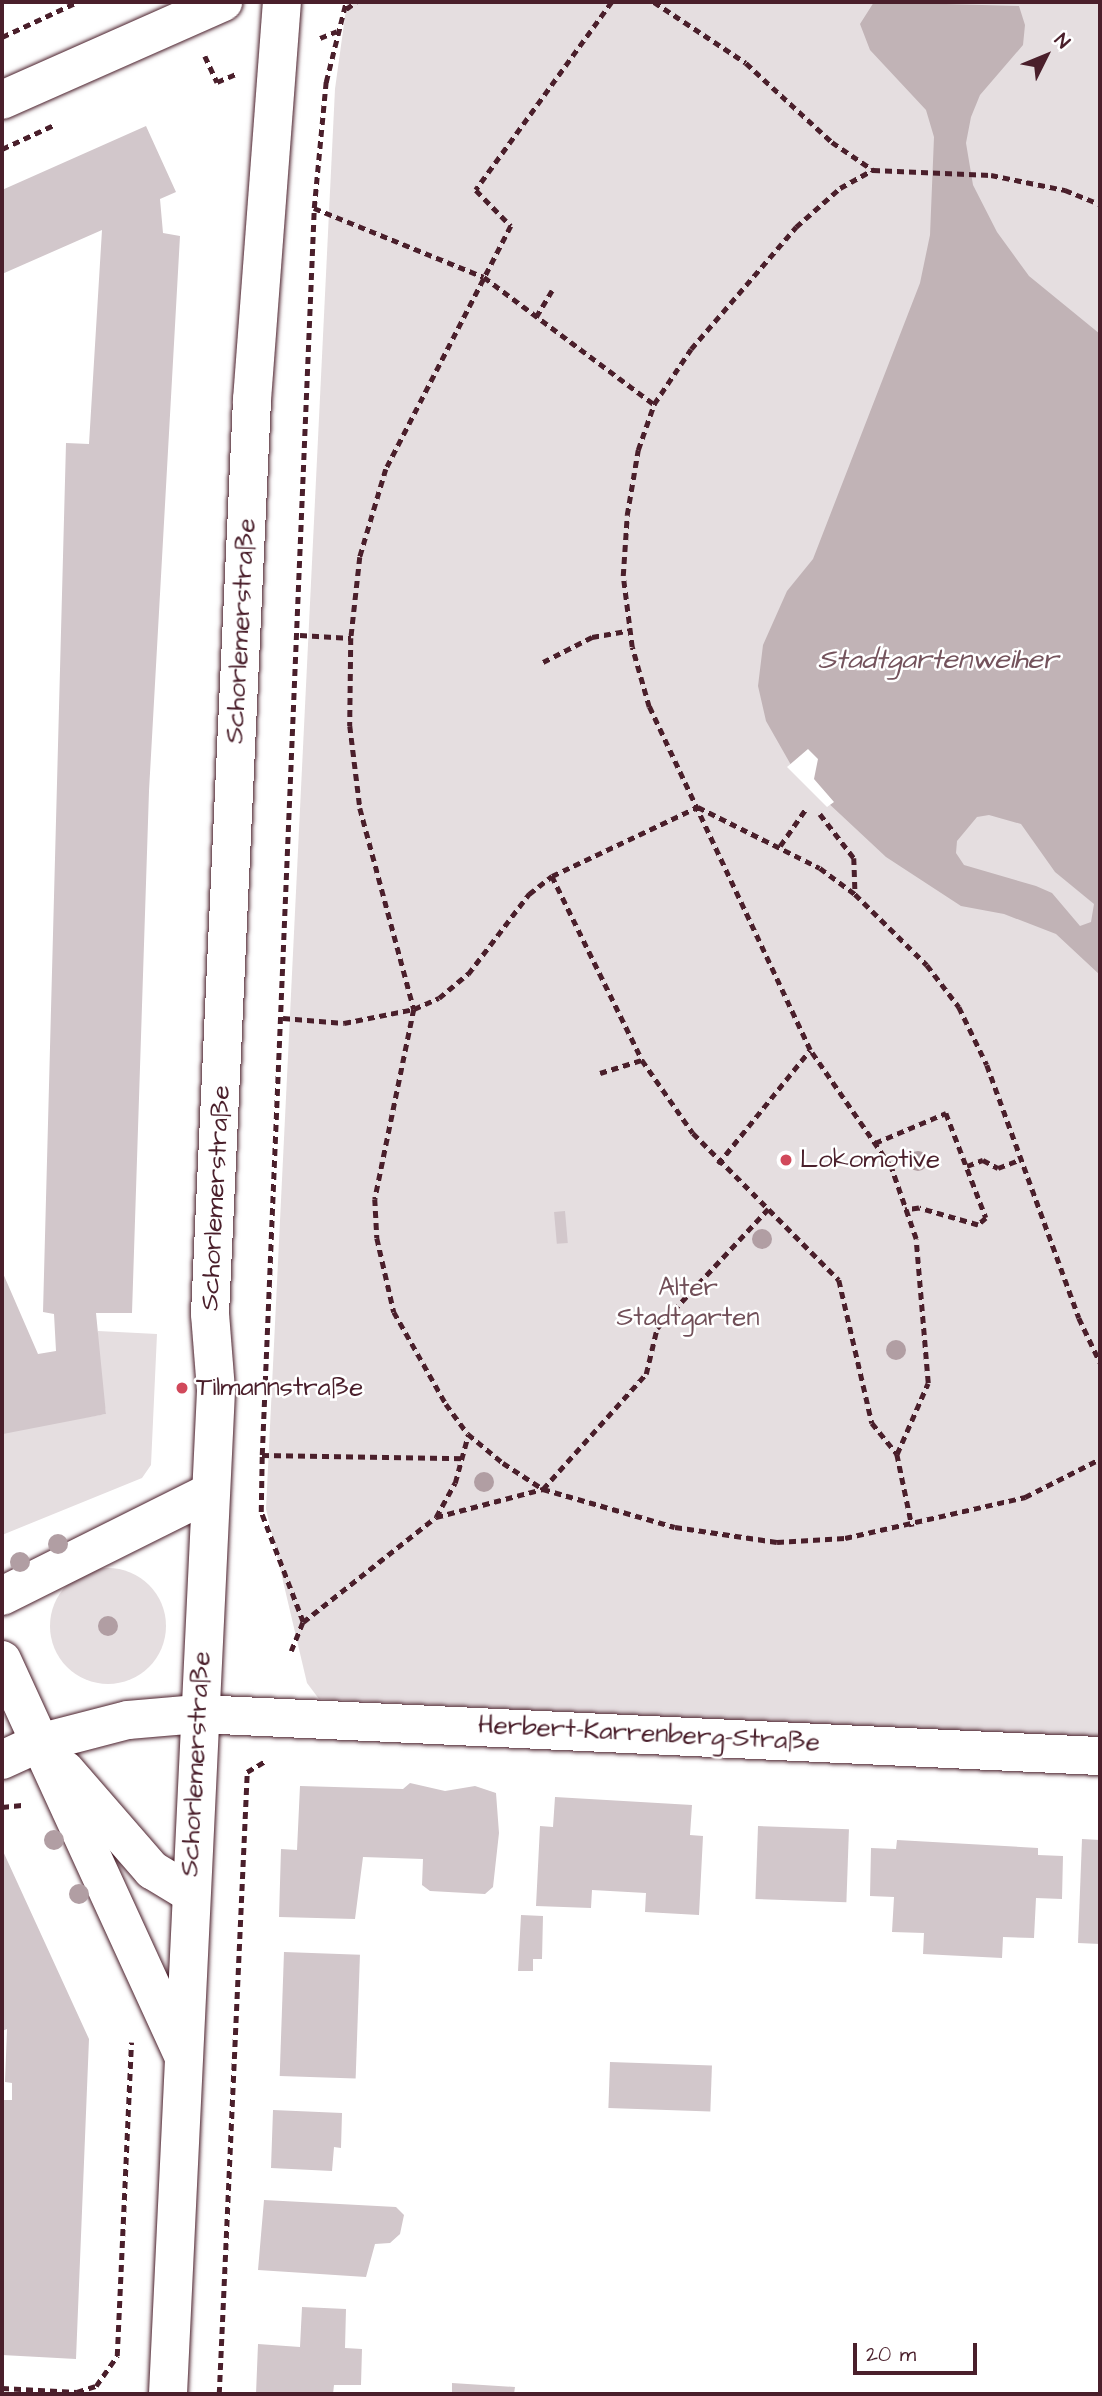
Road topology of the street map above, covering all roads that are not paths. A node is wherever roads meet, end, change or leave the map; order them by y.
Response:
1 (223, 2) edge
2 (282, 2) edge
3 (2, 100) edge
4 (211, 1492) junction
5 (2, 1596) edge
6 (2, 1660) edge
7 (198, 1714) junction
8 (39, 1744) junction
9 (1100, 1756) edge
10 (2, 1760) edge
11 (190, 1893) junction
12 (182, 2054) junction
13 (167, 2394) edge

1 - 3 main road
2 - 4 main road, Schorlemerstraße
4 - 5 main road
4 - 7 main road, Schorlemerstraße
6 - 8 main road
7 - 8 main road, Herbert-Karrenberg-Straße
7 - 9 main road, Herbert-Karrenberg-Straße
7 - 11 main road, Schorlemerstraße
8 - 10 main road
8 - 11 main road
8 - 12 main road
11 - 12 main road, Schorlemerstraße
12 - 13 main road, Schorlemerstraße

